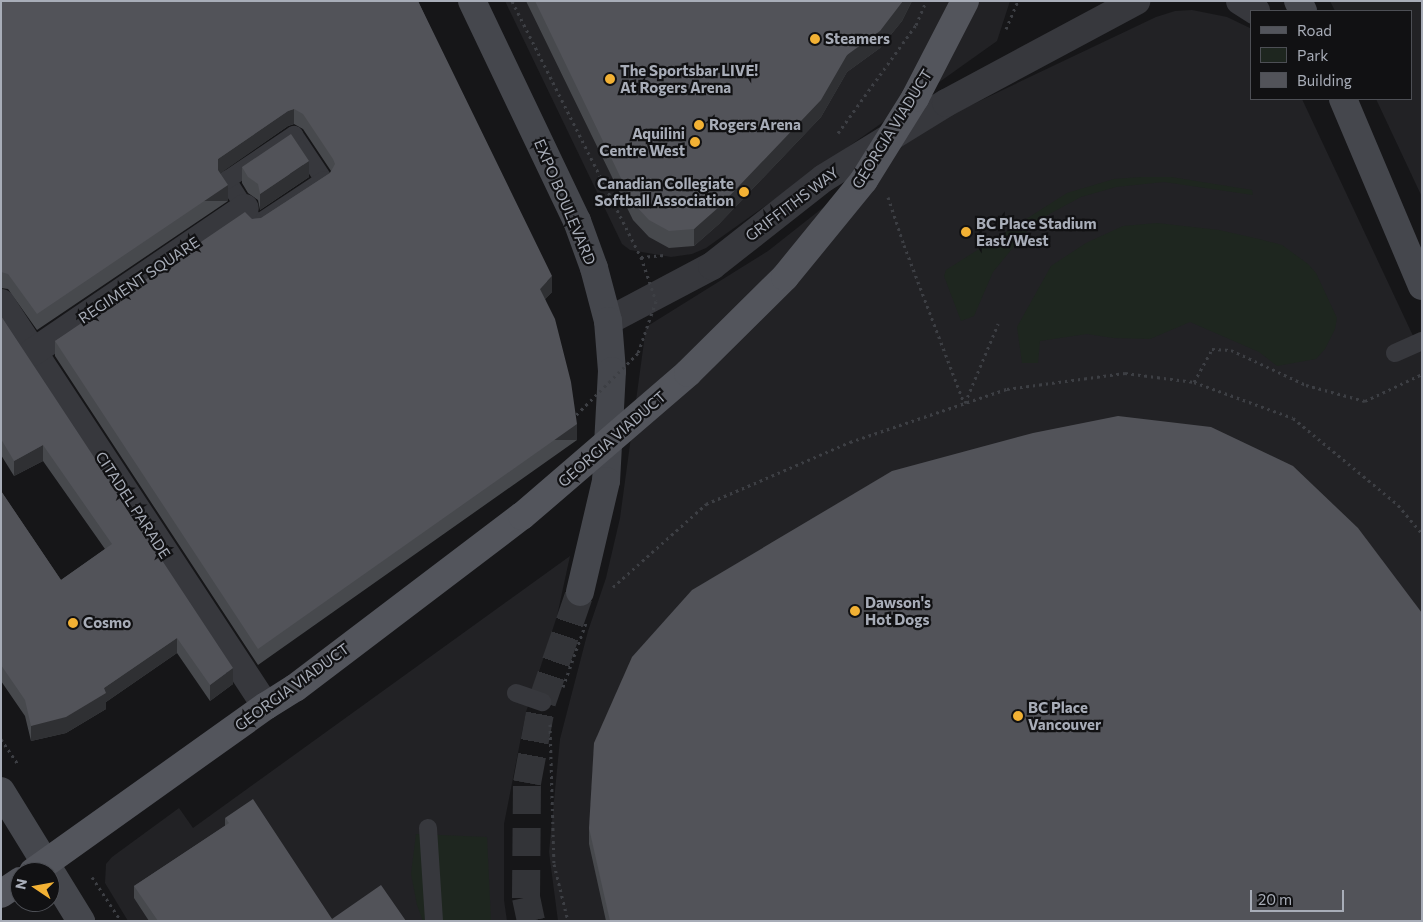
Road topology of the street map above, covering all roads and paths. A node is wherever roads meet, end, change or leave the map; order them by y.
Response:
1 (472, 1) edge
2 (512, 1) edge
3 (926, 1) edge
4 (965, 1) edge
5 (1018, 1) edge
6 (1136, 1) edge
7 (1240, 1) edge
8 (1254, 10) edge
9 (916, 25) dead end
10 (1006, 29) dead end
11 (1343, 100) edge
12 (886, 191) dead end
13 (245, 208) junction
14 (1422, 286) edge
15 (1, 302) edge
16 (608, 321) junction
17 (998, 324) dead end
18 (1422, 341) edge
19 (33, 352) junction
20 (1395, 353) dead end
21 (1422, 374) edge
22 (1194, 382) junction
23 (964, 403) junction
24 (573, 418) edge
25 (1422, 534) edge
26 (610, 590) dead end
27 (584, 603) joint
28 (516, 693) dead end
29 (560, 696) dead end
30 (542, 702) dead end
31 (266, 706) junction
32 (550, 722) dead end
33 (1, 792) edge
34 (428, 828) dead end
35 (36, 862) edge
36 (47, 862) edge
37 (60, 895) edge
38 (108, 902) dead end
39 (80, 921) edge
40 (121, 921) edge
41 (434, 921) edge
42 (568, 921) edge

1 - 16 main road, EXPO BOULEVARD
2 - 24 path, bridge
3 - 9 path
4 - 31 main road, GEORGIA VIADUCT, bridge
5 - 10 path
6 - 16 street, GRIFFITHS WAY
7 - 8 street
11 - 14 main road
12 - 23 path
13 - 13 lane
13 - 19 street, REGIMENT SQUARE
15 - 19 street, CITADEL PARADE
16 - 27 main road, EXPO BOULEVARD
17 - 23 path
18 - 20 lane
19 - 31 street, CITADEL PARADE
21 - 22 path
22 - 23 path
22 - 25 path
23 - 26 path
27 - 29 path
28 - 30 lane
31 - 36 main road, GEORGIA VIADUCT
32 - 42 path
33 - 35 main road
34 - 41 lane
37 - 39 main road
38 - 40 path

